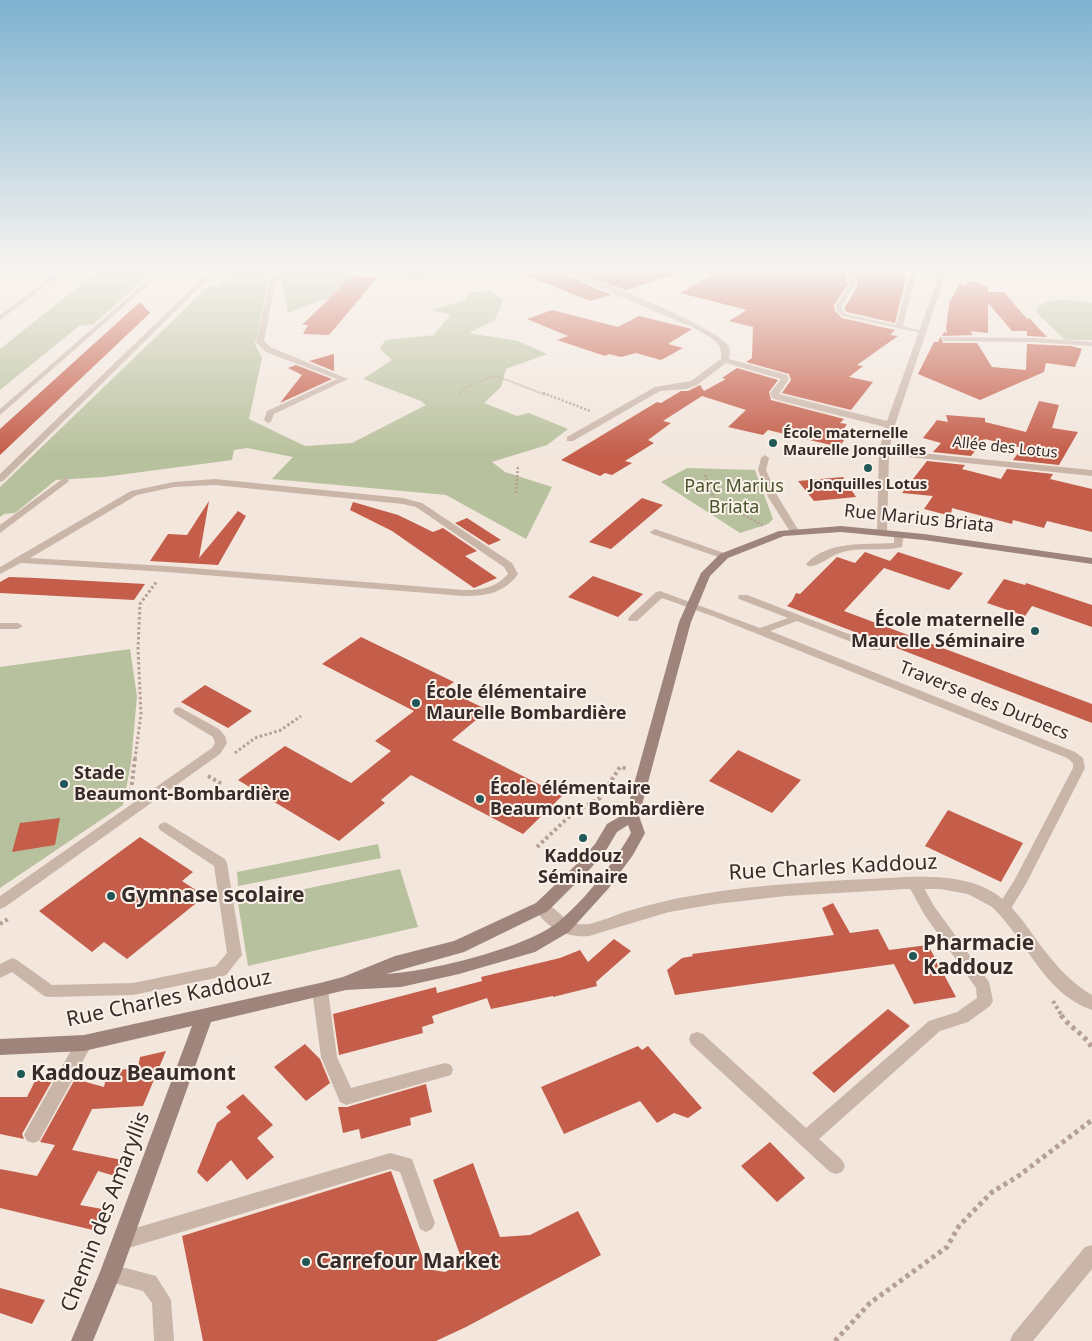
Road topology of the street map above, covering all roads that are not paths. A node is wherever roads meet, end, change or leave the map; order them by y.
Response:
1 (95, 330) edge
2 (153, 330) edge
3 (263, 330) edge
4 (704, 330) edge
5 (907, 330) edge
6 (924, 330) edge
7 (923, 333) junction
8 (946, 338) dead end
9 (1092, 344) edge
10 (725, 360) junction
11 (0, 414) edge
12 (268, 420) dead end
13 (890, 425) junction
14 (570, 439) dead end
15 (884, 452) junction
16 (765, 458) dead end
17 (1092, 473) edge
18 (0, 479) edge
19 (65, 480) dead end
20 (0, 530) edge
21 (794, 531) junction
22 (655, 532) dead end
23 (882, 532) junction
24 (898, 534) junction
25 (724, 556) junction
26 (19, 560) junction
27 (1092, 561) edge
28 (811, 564) dead end
29 (0, 572) edge
30 (743, 597) dead end
31 (692, 604) junction
32 (797, 618) junction
33 (633, 619) dead end
34 (0, 626) edge
35 (18, 626) dead end
36 (761, 632) junction
37 (876, 648) dead end
38 (179, 711) dead end
39 (632, 816) junction
40 (165, 827) dead end
41 (914, 883) junction
42 (0, 903) edge
43 (542, 907) junction
44 (1004, 908) junction
45 (562, 927) junction
46 (0, 972) edge
47 (346, 983) junction
48 (320, 990) junction
49 (1092, 1003) edge
50 (205, 1016) junction
51 (698, 1039) dead end
52 (84, 1043) junction
53 (0, 1047) edge
54 (445, 1070) dead end
55 (33, 1135) dead end
56 (806, 1139) junction
57 (836, 1166) dead end
58 (426, 1224) dead end
59 (122, 1241) junction
60 (1092, 1254) edge
61 (110, 1273) junction
62 (82, 1341) edge
63 (164, 1341) edge
64 (1020, 1341) edge

1 - 11 lane
2 - 18 lane
3 - 12 street
4 - 10 street
5 - 7 lane
6 - 7 street
7 - 13 street
8 - 9 street
10 - 13 street
10 - 14 street
13 - 15 street
15 - 17 street, Allée des Lotus
15 - 23 street
16 - 21 lane
19 - 20 lane
21 - 23 street, Rue Marius Briata
21 - 25 street, Rue Marius Briata
22 - 25 lane
23 - 24 street, Rue Marius Briata
24 - 27 street, Rue Marius Briata
24 - 28 lane
25 - 31 street, Rue Marius Briata
26 - 26 lane
26 - 29 lane
30 - 32 lane
31 - 33 lane, Traverse des Durbecs
31 - 36 lane, Traverse des Durbecs
31 - 39 street, Rue Marius Briata
32 - 36 lane
32 - 37 lane
34 - 35 lane
36 - 44 lane, Traverse des Durbecs
38 - 42 lane
39 - 43 street
39 - 45 street, Rue Marius Briata
40 - 46 lane
41 - 44 street, Rue Charles Kaddouz
41 - 45 street, Rue Charles Kaddouz
41 - 56 lane
43 - 45 street
43 - 47 street, Rue Charles Kaddouz
44 - 49 street, Rue Charles Kaddouz
45 - 47 street, Rue Charles Kaddouz
47 - 48 street, Rue Charles Kaddouz
48 - 50 street, Rue Charles Kaddouz
48 - 54 lane
50 - 52 street, Rue Charles Kaddouz
50 - 59 street, Chemin des Amaryllis
51 - 56 lane
52 - 53 street, Rue Charles Kaddouz
52 - 55 lane
56 - 57 lane
58 - 59 lane
59 - 61 street, Chemin des Amaryllis
60 - 64 lane
61 - 62 street, Chemin des Amaryllis
61 - 63 lane

